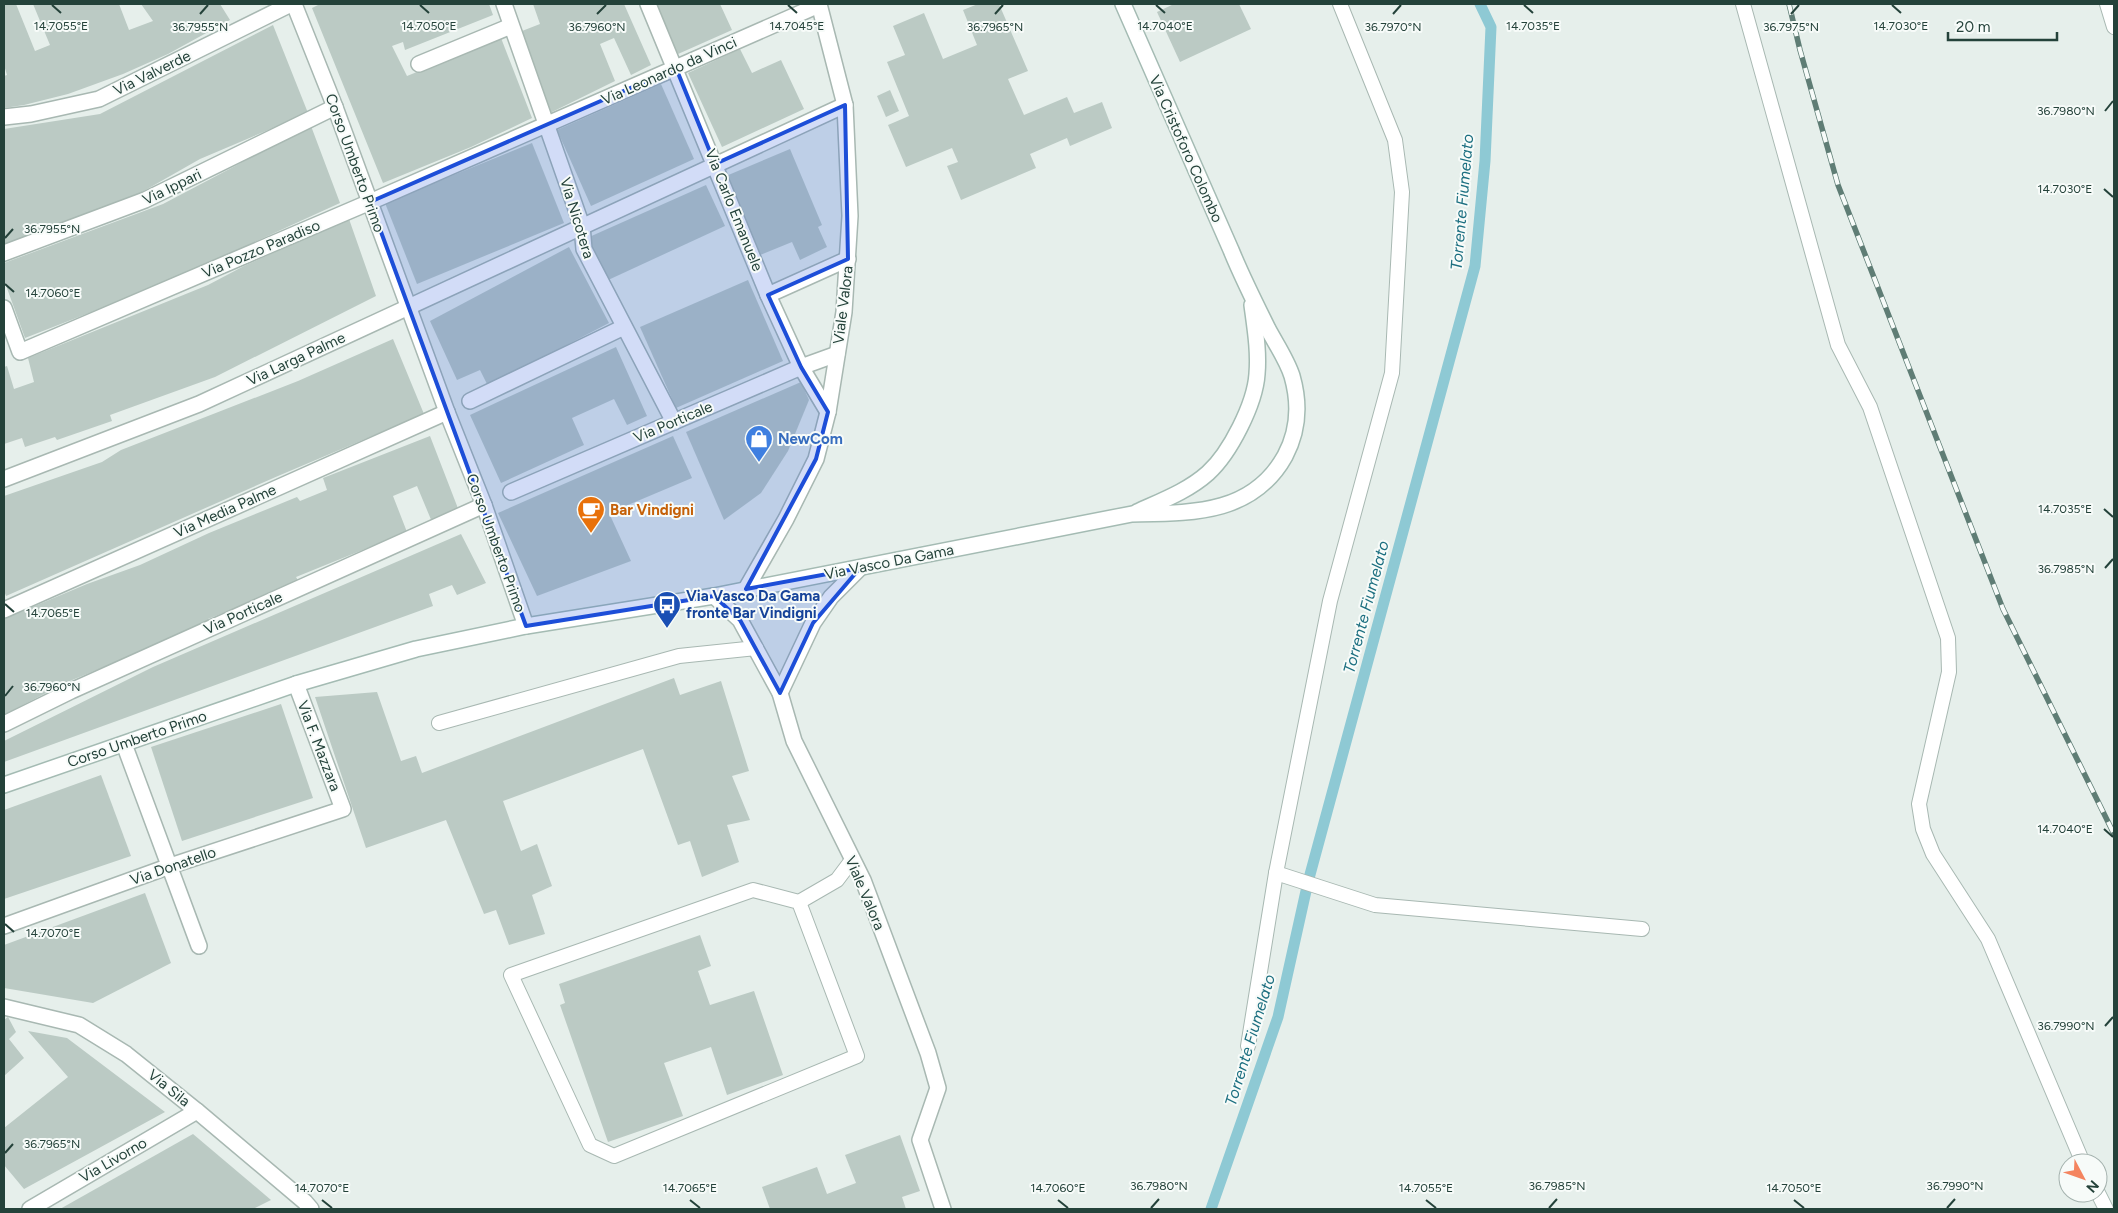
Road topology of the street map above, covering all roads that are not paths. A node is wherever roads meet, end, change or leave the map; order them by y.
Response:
1 (292, 4) edge
2 (504, 4) edge
3 (648, 4) edge
4 (1123, 4) edge
5 (1340, 4) edge
6 (1743, 4) edge
7 (2107, 4) edge
8 (819, 5) edge
9 (511, 26) junction
10 (2114, 27) edge
11 (419, 64) dead end
12 (676, 68) junction
13 (844, 105) junction
14 (335, 107) junction
15 (4, 117) edge
16 (546, 125) junction
17 (715, 164) junction
18 (370, 202) junction
19 (582, 226) junction
20 (4, 253) edge
21 (848, 259) junction
22 (1250, 294) junction
23 (768, 295) junction
24 (409, 307) junction
25 (4, 308) edge
26 (624, 327) junction
27 (836, 354) junction
28 (801, 366) junction
29 (470, 401) dead end
30 (447, 412) junction
31 (828, 412) junction
32 (674, 422) junction
33 (4, 479) edge
34 (511, 492) dead end
35 (484, 505) junction
36 (1132, 514) junction
37 (860, 568) junction
38 (746, 589) junction
39 (714, 596) junction
40 (4, 610) edge
41 (526, 626) junction
42 (756, 648) junction
43 (296, 684) junction
44 (780, 693) junction
45 (439, 723) dead end
46 (4, 724) edge
47 (124, 744) junction
48 (4, 785) edge
49 (343, 809) joint
50 (852, 860) junction
51 (170, 866) junction
52 (1276, 873) junction
53 (799, 902) junction
54 (4, 926) edge
55 (1642, 928) dead end
56 (199, 946) dead end
57 (4, 1007) edge
58 (1248, 1046) dead end
59 (197, 1111) junction
60 (2079, 1153) edge
61 (30, 1209) edge
62 (311, 1209) edge
63 (944, 1209) edge

1 - 14 street, Corso Umberto Primo
1 - 15 street, Via Valverde
2 - 9 street, Via Nicotera
3 - 12 street, Via Carlo Emanuele
4 - 22 street, Via Cristoforo Colombo
5 - 52 lane
6 - 60 lane
7 - 10 lane
8 - 12 street, Via Leonardo da Vinci
8 - 13 street, Viale Valora
9 - 11 street
9 - 16 street, Via Nicotera
12 - 16 street, Via Leonardo da Vinci
12 - 17 street, Via Carlo Emanuele
13 - 17 street, Via Larga Palme
13 - 21 street, Viale Valora
14 - 18 street, Corso Umberto Primo
14 - 20 street, Via Ippari
16 - 18 street, Via Pozzo Paradiso
16 - 19 street, Via Nicotera
17 - 19 street, Via Larga Palme
17 - 23 street, Via Carlo Emanuele
18 - 24 street, Corso Umberto Primo
18 - 25 street, Via Pozzo Paradiso
19 - 24 street, Via Larga Palme
19 - 26 street, Via Nicotera
21 - 23 street
21 - 27 street, Viale Valora
22 - 36 street
22 - 36 street
23 - 28 street, Via Carlo Emanuele
24 - 30 street, Corso Umberto Primo
24 - 33 street, Via Larga Palme
26 - 29 street
26 - 32 street, Via Nicotera
27 - 28 street, Via Porticale
27 - 31 street, Viale Valora
28 - 31 street, Via Carlo Emanuele
28 - 32 street, Via Porticale
30 - 35 street, Corso Umberto Primo
30 - 40 street, Via Media Palme
31 - 38 street, Viale Valora
32 - 34 street, Via Porticale
35 - 41 street, Corso Umberto Primo
35 - 46 street, Via Porticale
36 - 37 street, Via Vasco Da Gama
37 - 38 street, Via Vasco Da Gama
37 - 44 street
38 - 39 street, Via Vasco Da Gama
39 - 41 street, Via Vasco Da Gama
39 - 42 street, Viale Valora
41 - 43 street, Corso Umberto Primo
42 - 44 street, Viale Valora
42 - 45 lane
43 - 47 street, Corso Umberto Primo
43 - 49 street, Via F. Mazzara
44 - 50 street, Viale Valora
47 - 48 street, Corso Umberto Primo
47 - 51 street
49 - 51 street, Via Donatello
50 - 53 lane
50 - 63 street, Viale Valora
51 - 54 street, Via Donatello
51 - 56 street
52 - 55 lane
52 - 58 lane
53 - 53 lane
57 - 59 street, Via Sila
59 - 61 street, Via Livorno
59 - 62 street, Via Sila

